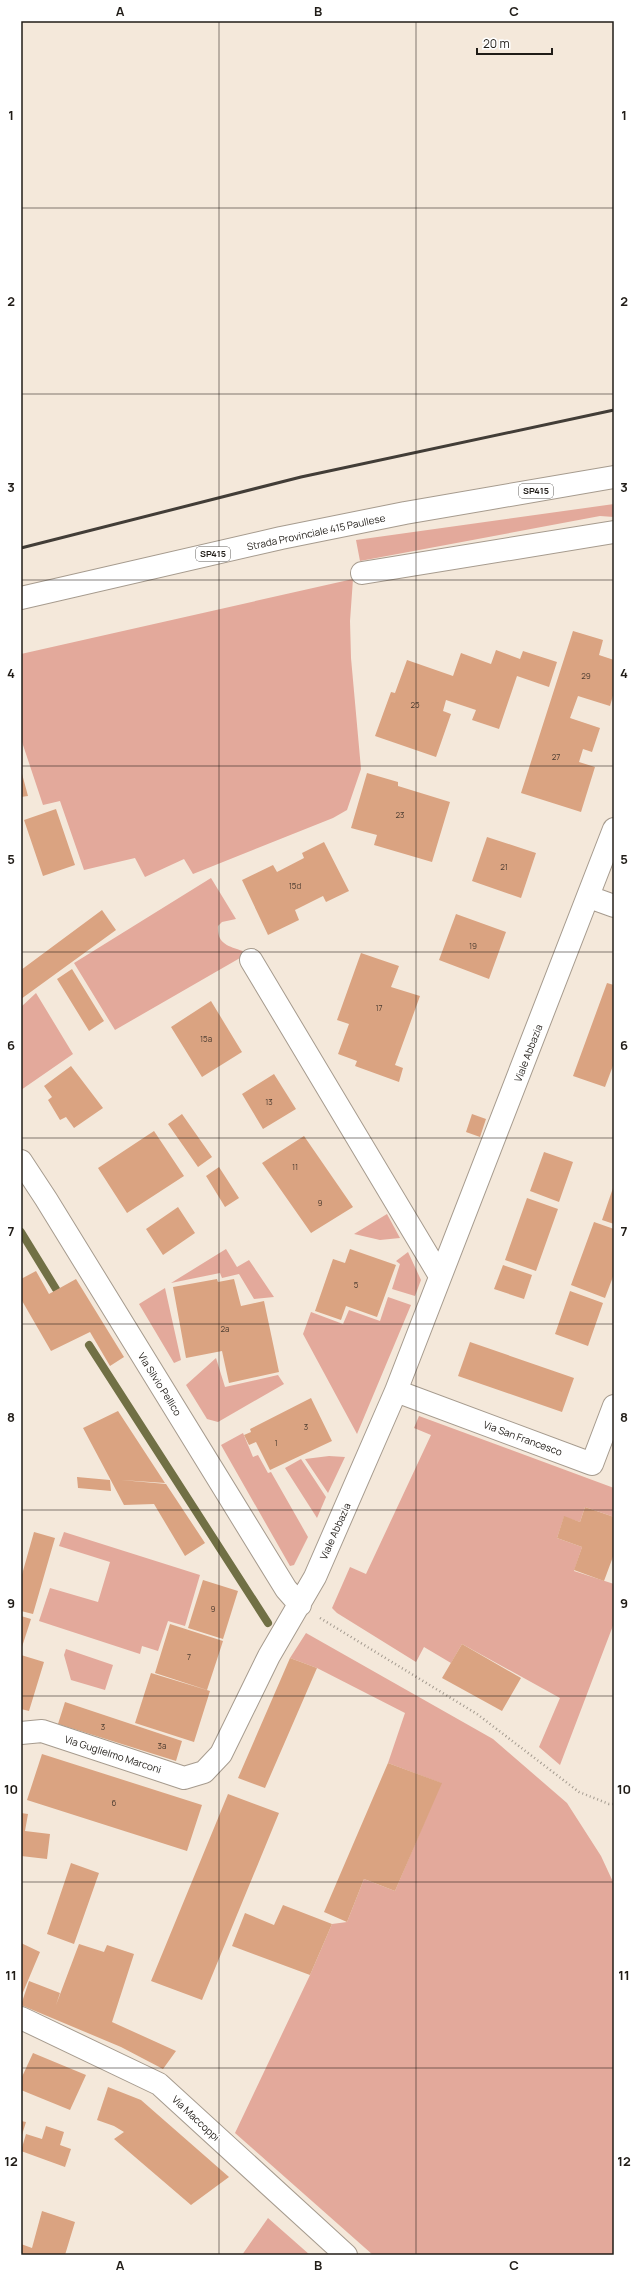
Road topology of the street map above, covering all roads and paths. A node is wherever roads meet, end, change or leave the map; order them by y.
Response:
1 (614, 477) edge
2 (614, 532) edge
3 (362, 573) dead end
4 (21, 598) edge
5 (614, 829) edge
6 (589, 897) junction
7 (614, 906) edge
8 (251, 960) dead end
9 (21, 1162) edge
10 (440, 1276) junction
11 (396, 1391) junction
12 (614, 1406) edge
13 (300, 1605) junction
14 (21, 1733) edge
15 (204, 1772) joint
16 (614, 1804) edge
17 (21, 2018) edge
18 (346, 2255) edge

1 - 4 street, Strada Provinciale 415 Paullese / SP415
2 - 3 street
5 - 6 street, Viale Abbazia
6 - 7 street
6 - 10 street, Viale Abbazia
8 - 10 street
9 - 13 street, Via Silvio Pellico
10 - 11 street, Viale Abbazia
11 - 12 street, Via San Francesco
11 - 13 street, Viale Abbazia
13 - 15 street, Viale Abbazia
13 - 16 path
14 - 15 street, Via Guglielmo Marconi
17 - 18 street, Via Maccoppi

